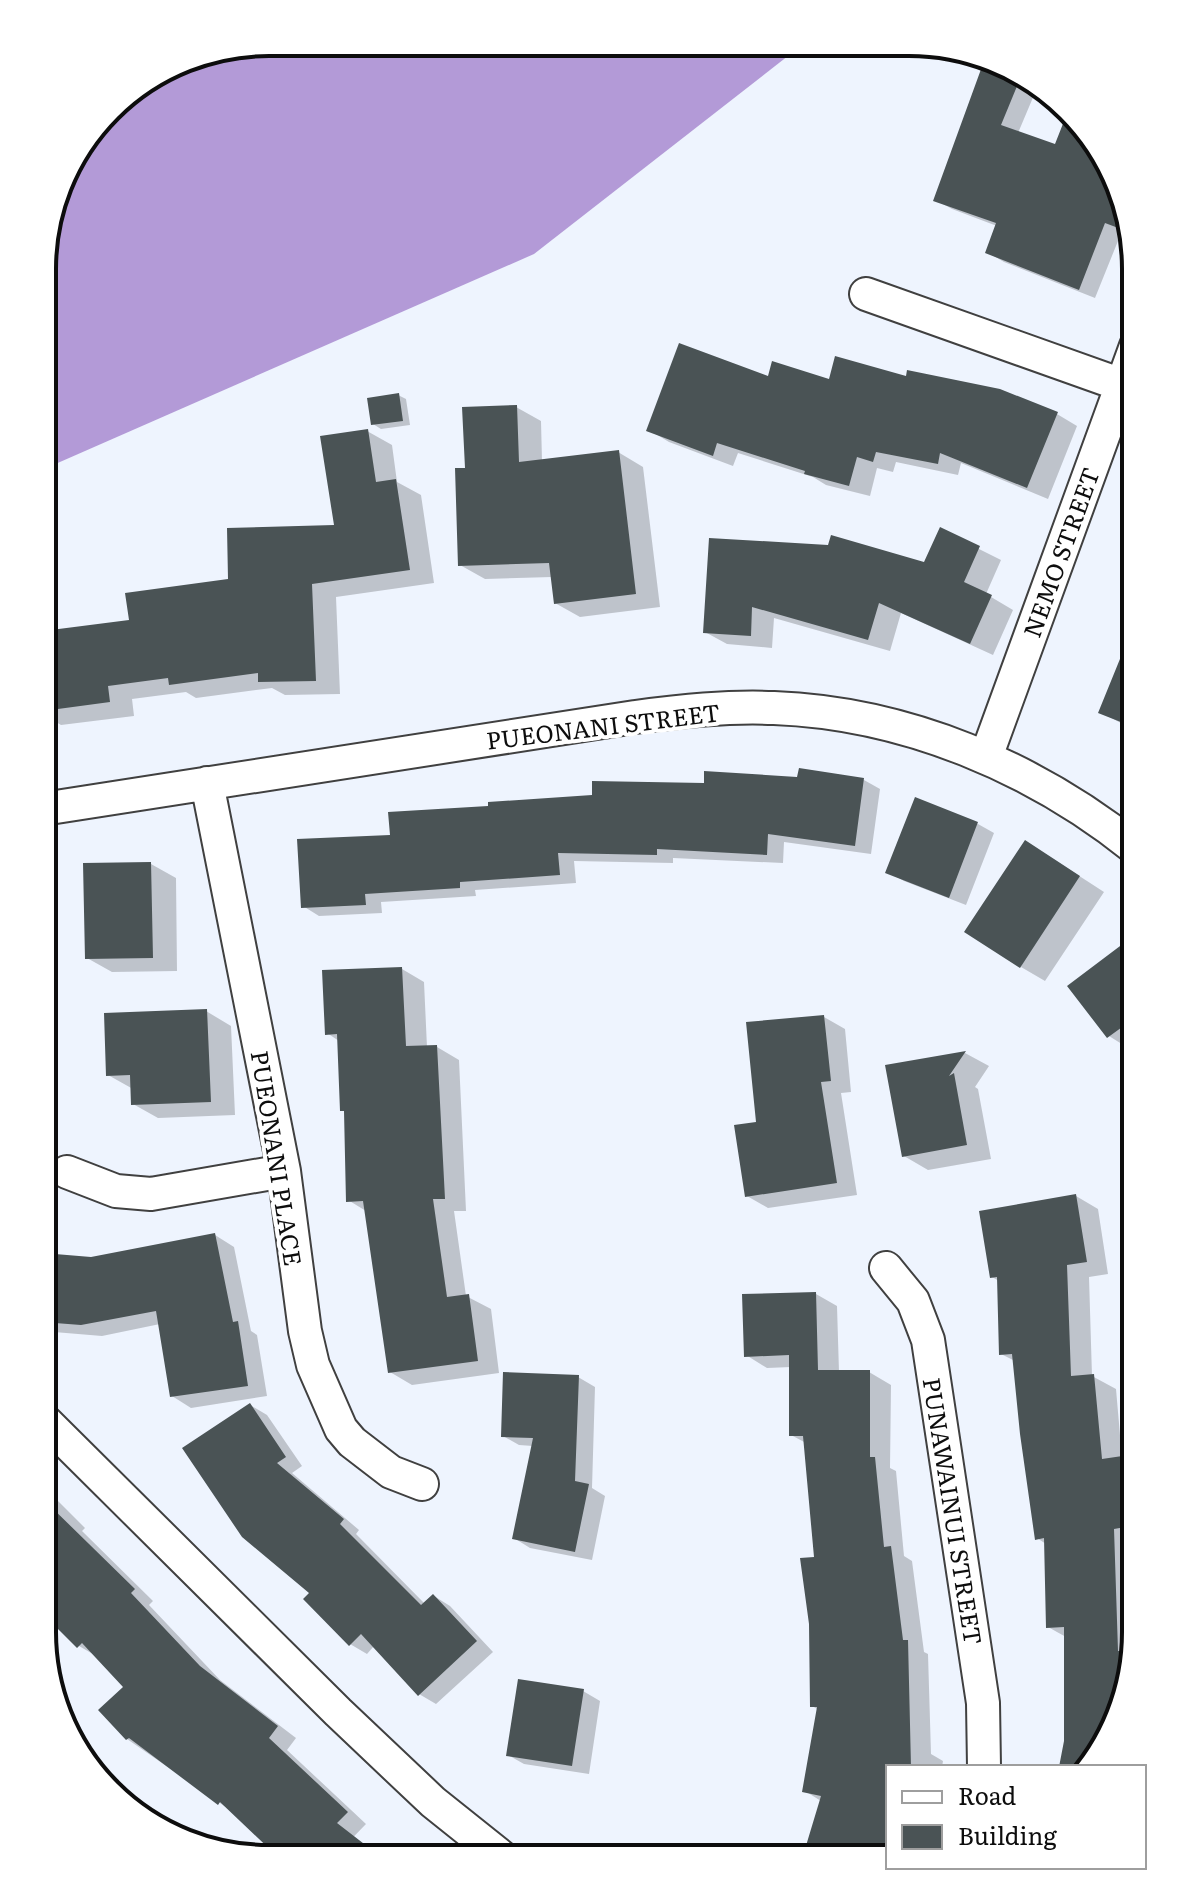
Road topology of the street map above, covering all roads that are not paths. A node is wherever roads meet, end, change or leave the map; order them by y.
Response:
1 (866, 294) dead end
2 (1122, 386) edge
3 (1122, 404) edge
4 (986, 757) junction
5 (207, 783) junction
6 (56, 807) edge
7 (1122, 838) edge
8 (284, 1171) junction
9 (67, 1172) dead end
10 (886, 1268) dead end
11 (56, 1432) edge
12 (422, 1484) dead end
13 (984, 1765) edge
14 (487, 1845) edge

1 - 2 street
3 - 4 street, NEMO STREET
4 - 5 street, PUEONANI STREET
4 - 7 street, PUEONANI STREET
5 - 6 street, PUEONANI STREET
5 - 8 street, PUEONANI PLACE
8 - 9 street
8 - 12 street, PUEONANI PLACE
10 - 13 street, PUNAWAINUI STREET
11 - 14 street

